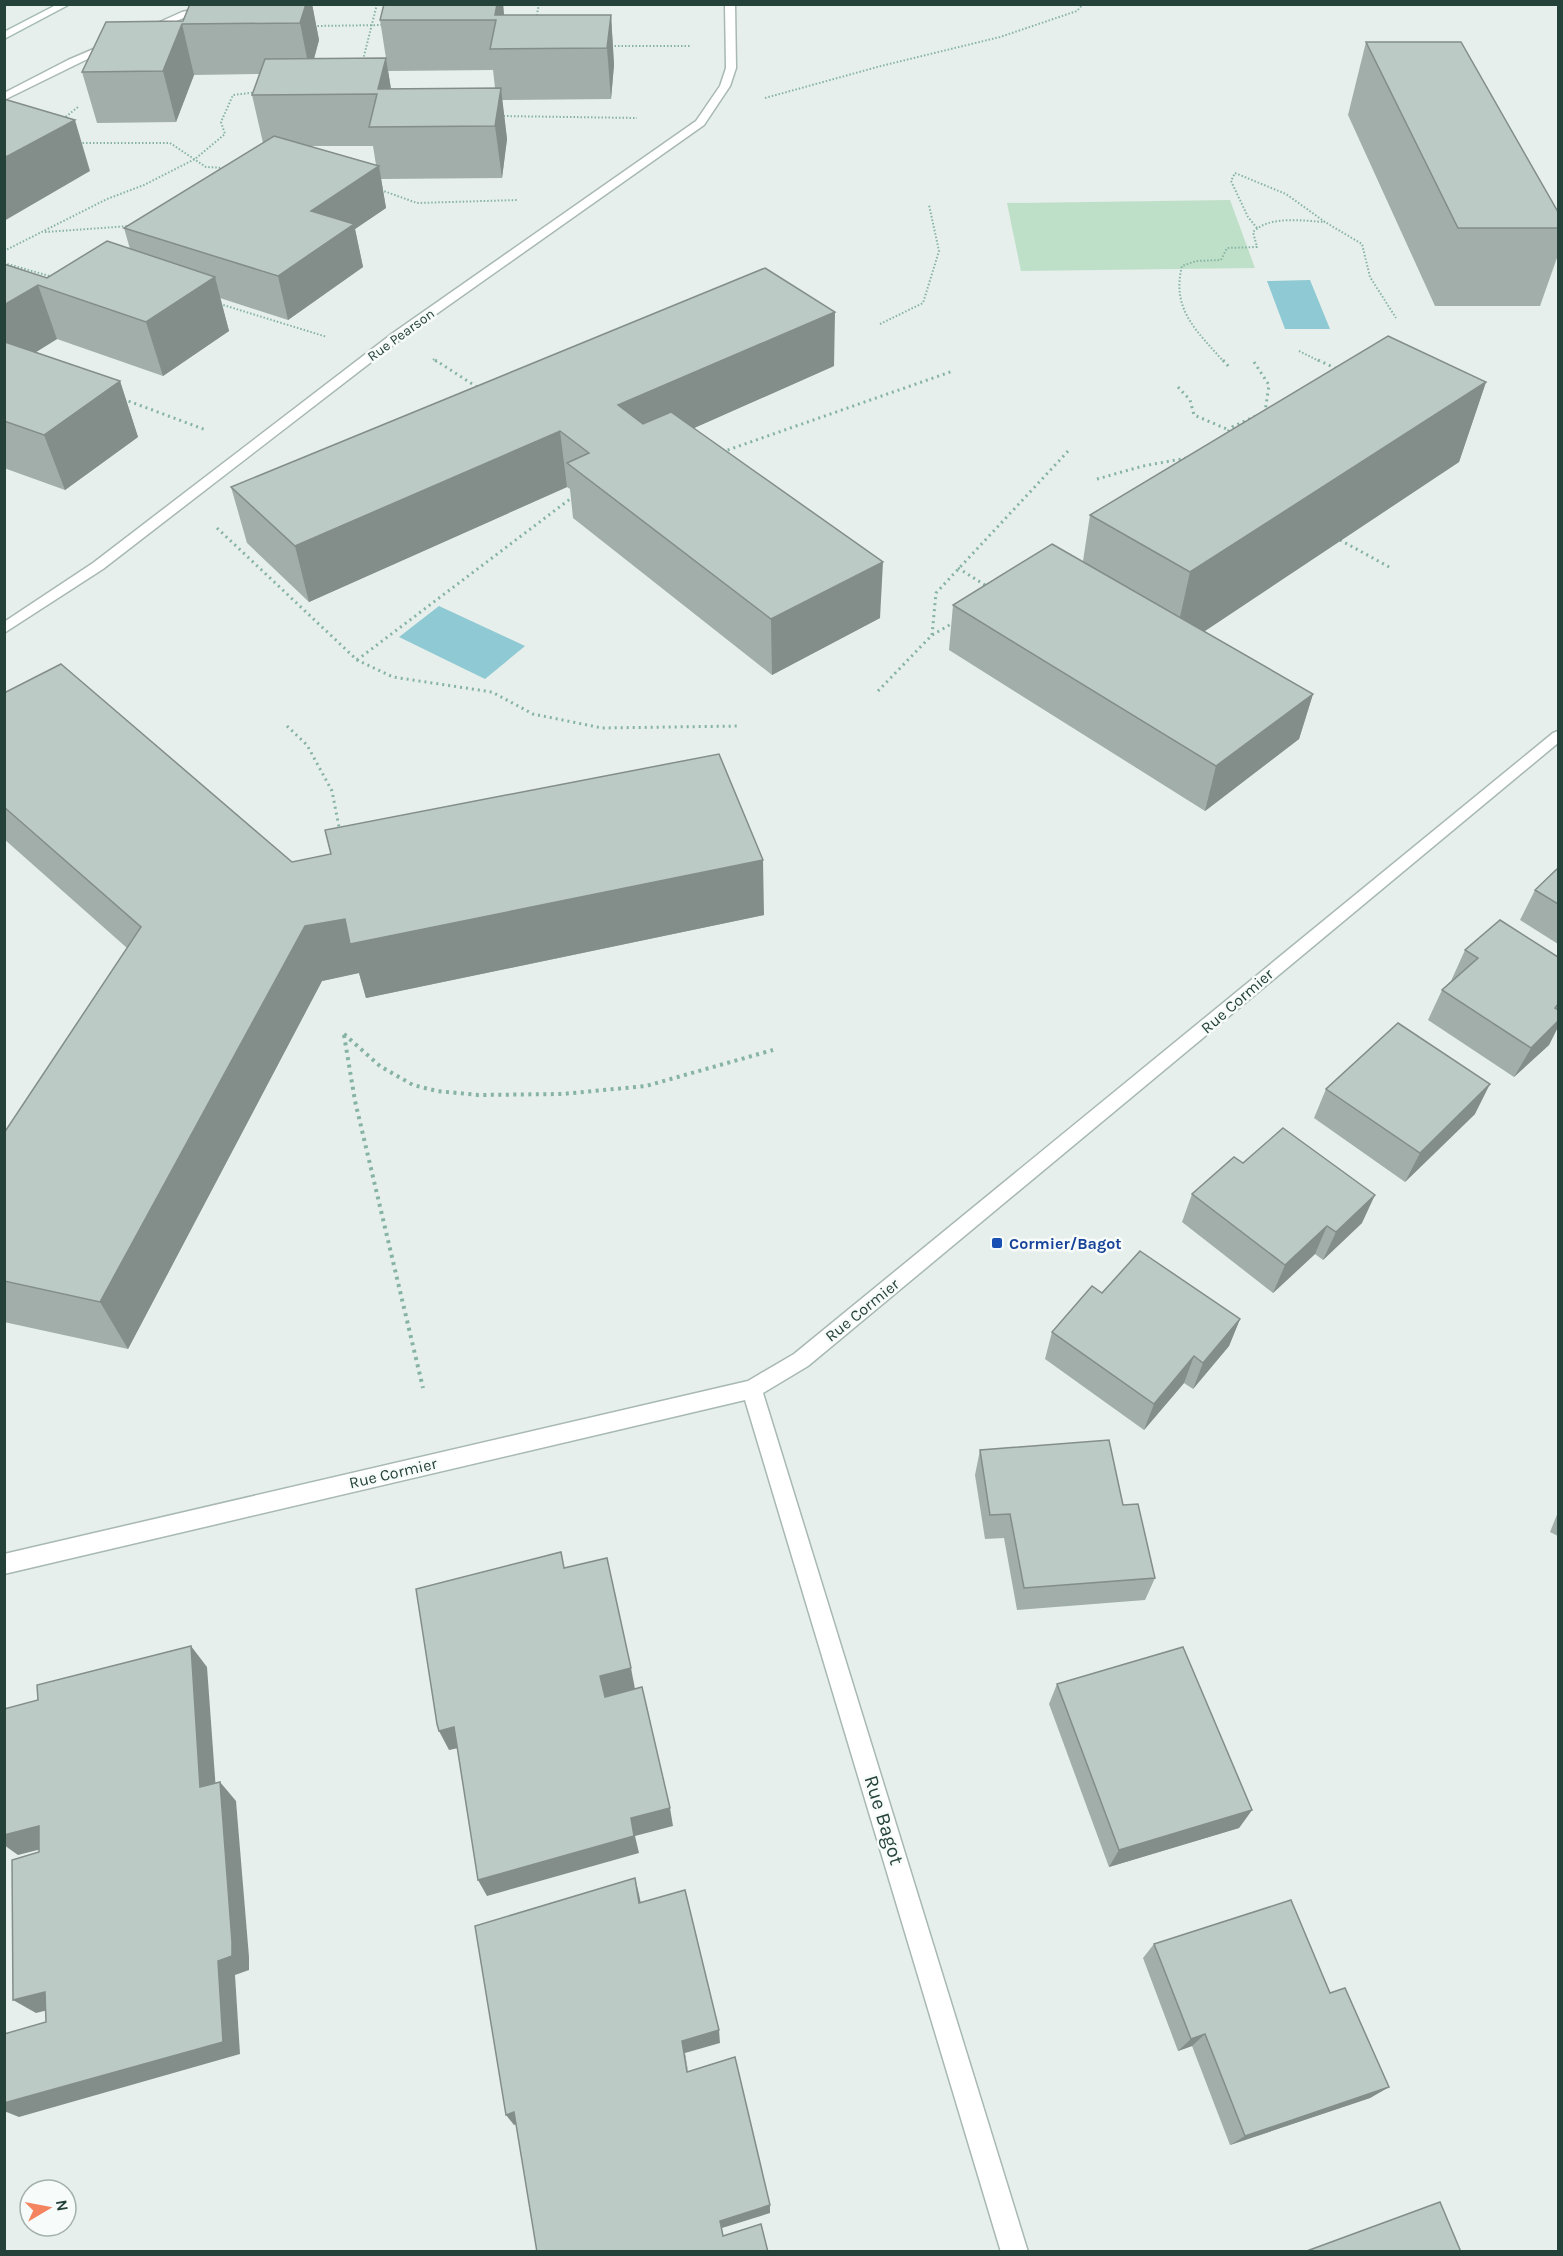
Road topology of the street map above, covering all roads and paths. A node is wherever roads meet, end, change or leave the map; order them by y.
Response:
1 (66, 4) edge
2 (377, 4) edge
3 (539, 4) edge
4 (730, 4) edge
5 (1083, 4) edge
6 (218, 8) edge
7 (536, 24) edge
8 (372, 25) junction
9 (384, 25) dead end
10 (313, 26) dead end
11 (135, 35) edge
12 (4, 36) edge
13 (125, 39) edge
14 (730, 45) junction
15 (607, 46) edge
16 (361, 70) edge
17 (268, 92) edge
18 (4, 97) edge
19 (761, 99) dead end
20 (490, 116) edge
21 (700, 123) junction
22 (75, 143) edge
23 (195, 159) junction
24 (229, 168) edge
25 (372, 187) edge
26 (588, 200) junction
27 (929, 206) dead end
28 (1325, 222) junction
29 (134, 226) edge
30 (1257, 228) junction
31 (41, 232) junction
32 (4, 251) edge
33 (4, 263) edge
34 (54, 277) edge
35 (210, 301) edge
36 (1396, 318) dead end
37 (880, 324) dead end
38 (398, 336) junction
39 (1299, 351) dead end
40 (377, 352) junction
41 (1254, 362) dead end
42 (1229, 367) dead end
43 (953, 371) dead end
44 (1348, 374) edge
45 (1178, 387) dead end
46 (481, 390) edge
47 (115, 396) dead end
48 (1229, 430) junction
49 (1223, 438) edge
50 (254, 447) junction
51 (1070, 449) dead end
52 (720, 452) edge
53 (1189, 458) edge
54 (1097, 479) dead end
55 (577, 494) edge
56 (212, 523) dead end
57 (1340, 540) edge
58 (958, 568) junction
59 (1391, 568) dead end
60 (992, 589) edge
61 (961, 618) edge
62 (4, 629) edge
63 (932, 635) junction
64 (357, 660) junction
65 (878, 691) dead end
66 (287, 726) dead end
67 (740, 726) dead end
68 (1558, 736) edge
69 (340, 834) edge
70 (773, 1050) dead end
71 (423, 1388) dead end
72 (752, 1389) junction
73 (4, 1564) edge
74 (1015, 2252) edge

1 - 12 street
2 - 8 path
3 - 7 path
4 - 14 street, Rue Pearson
5 - 19 path
6 - 11 street
8 - 9 path
8 - 10 path
8 - 16 path
13 - 18 street
14 - 15 path
14 - 21 street, Rue Pearson
17 - 23 path
20 - 21 path
21 - 26 street, Rue Pearson
22 - 23 path
23 - 24 path
23 - 31 path
25 - 26 path
26 - 38 street, Rue Pearson
27 - 37 path
28 - 30 path
28 - 30 path
28 - 36 path
29 - 31 path
30 - 42 path
31 - 32 path
33 - 34 path
35 - 40 path
38 - 40 street, Rue Pearson
38 - 46 path
39 - 44 path
40 - 50 street, Rue Pearson
41 - 48 path
43 - 52 path
45 - 48 path
47 - 50 path
48 - 49 path
50 - 62 street, Rue Pearson
51 - 58 path
53 - 54 path
55 - 64 path
56 - 64 path
57 - 59 path
58 - 60 path
58 - 63 path
61 - 63 path
63 - 65 path
64 - 67 path
66 - 69 path
68 - 72 street, Rue Cormier
70 - 71 path
72 - 73 street, Rue Cormier
72 - 74 street, Rue Bagot

